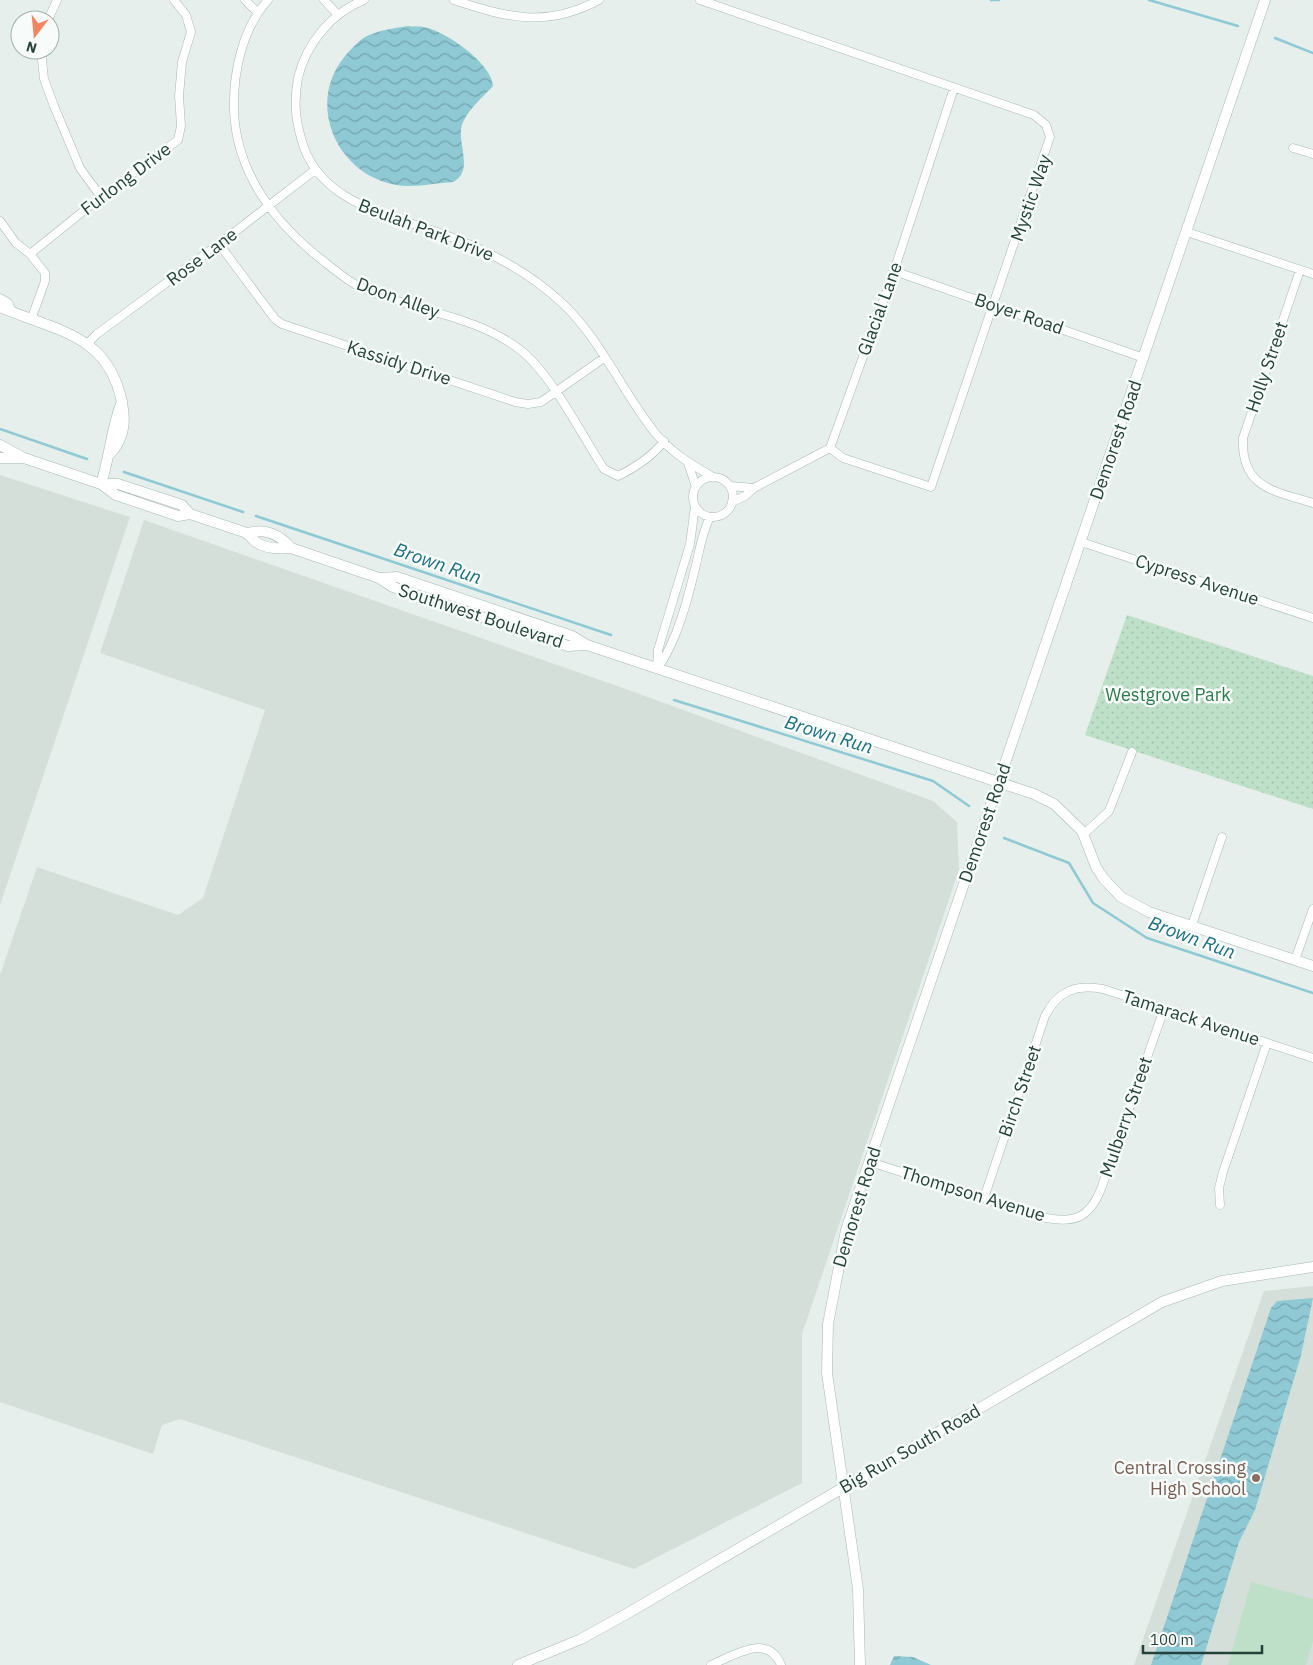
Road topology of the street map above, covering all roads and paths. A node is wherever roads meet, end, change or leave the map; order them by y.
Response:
1 (174, 0) edge
2 (245, 0) edge
3 (268, 0) edge
4 (324, 0) edge
5 (364, 0) edge
6 (454, 0) edge
7 (598, 0) edge
8 (700, 0) edge
9 (1265, 0) edge
10 (258, 13) junction
11 (338, 15) junction
12 (42, 60) edge
13 (954, 88) junction
14 (1293, 148) dead end
15 (1313, 154) edge
16 (315, 170) junction
17 (101, 197) junction
18 (268, 206) junction
19 (0, 221) edge
20 (1187, 232) junction
21 (219, 244) junction
22 (30, 254) junction
23 (1300, 270) junction
24 (894, 271) junction
25 (1313, 274) edge
26 (0, 299) edge
27 (994, 305) junction
28 (0, 307) edge
29 (12, 312) junction
30 (31, 320) junction
31 (88, 343) junction
32 (604, 358) junction
33 (1144, 358) junction
34 (555, 392) junction
35 (664, 441) junction
36 (0, 445) edge
37 (830, 448) junction
38 (0, 458) edge
39 (24, 458) junction
40 (688, 463) junction
41 (713, 477) junction
42 (101, 484) junction
43 (730, 486) junction
44 (696, 487) junction
45 (754, 488) junction
46 (732, 502) junction
47 (1313, 504) edge
48 (695, 506) junction
49 (710, 517) junction
50 (1082, 542) junction
51 (1313, 618) edge
52 (657, 669) junction
53 (1132, 752) dead end
54 (999, 782) junction
55 (1084, 834) junction
56 (1222, 837) dead end
57 (1313, 909) edge
58 (1192, 925) junction
59 (1295, 960) junction
60 (1313, 966) edge
61 (1067, 990) joint
62 (1164, 1009) junction
63 (1267, 1043) junction
64 (1313, 1058) edge
65 (870, 1162) junction
66 (984, 1198) junction
67 (1220, 1205) dead end
68 (1077, 1218) joint
69 (1313, 1267) edge
70 (844, 1486) junction
71 (518, 1665) edge
72 (711, 1665) edge
73 (780, 1665) edge
74 (860, 1665) edge

1 - 17 street, Furlong Drive
2 - 10 street
3 - 10 street, Doon Alley
4 - 11 street
5 - 11 street, Beulah Park Drive
6 - 7 street
8 - 13 street, Mystic Way
9 - 20 street, Demorest Road
10 - 18 street, Doon Alley
11 - 16 street, Beulah Park Drive
12 - 17 street
13 - 24 street, Glacial Lane
13 - 27 street, Mystic Way
14 - 15 street
16 - 18 street, Rose Lane
16 - 32 street, Beulah Park Drive
17 - 22 street, Furlong Drive
18 - 21 street, Rose Lane
18 - 34 street, Doon Alley
19 - 22 street
20 - 23 street
20 - 33 street, Demorest Road
21 - 31 street, Rose Lane
21 - 34 street, Kassidy Drive
22 - 30 street
23 - 25 street
23 - 47 street, Holly Street
24 - 27 street, Boyer Road
24 - 37 street, Glacial Lane
26 - 29 street
27 - 33 street, Boyer Road
27 - 37 street, Mystic Way
28 - 29 street
29 - 30 street
30 - 31 street
31 - 42 street
32 - 34 street, Kassidy Drive
32 - 35 street, Beulah Park Drive
33 - 50 street, Demorest Road
34 - 35 street, Doon Alley
35 - 40 street, Beulah Park Drive
36 - 39 street, Southwest Boulevard
37 - 45 street
38 - 39 street, Southwest Boulevard
39 - 42 street, Southwest Boulevard
40 - 41 street, Beulah Park Drive
40 - 44 street, Beulah Park Drive
41 - 43 street
41 - 44 street
42 - 52 street, Southwest Boulevard
43 - 45 street
43 - 46 street
44 - 48 street
45 - 46 street
46 - 49 street
48 - 49 street
48 - 52 street
49 - 52 street
50 - 51 street, Cypress Avenue
50 - 54 street, Demorest Road
52 - 54 street, Southwest Boulevard
53 - 55 street
54 - 55 street, Southwest Boulevard
54 - 65 street, Demorest Road
55 - 58 street, Southwest Boulevard
56 - 58 street
57 - 59 street
58 - 59 street, Southwest Boulevard
59 - 60 street, Southwest Boulevard
61 - 62 street, Tamarack Avenue
61 - 66 street, Birch Street
62 - 63 street, Tamarack Avenue
62 - 68 street, Mulberry Street
63 - 64 street, Tamarack Avenue
63 - 67 street
65 - 66 street, Thompson Avenue
65 - 70 street, Demorest Road
66 - 68 street, Thompson Avenue
69 - 70 street, Big Run South Road
70 - 71 street, Big Run South Road
70 - 74 street, Demorest Road
72 - 73 street

